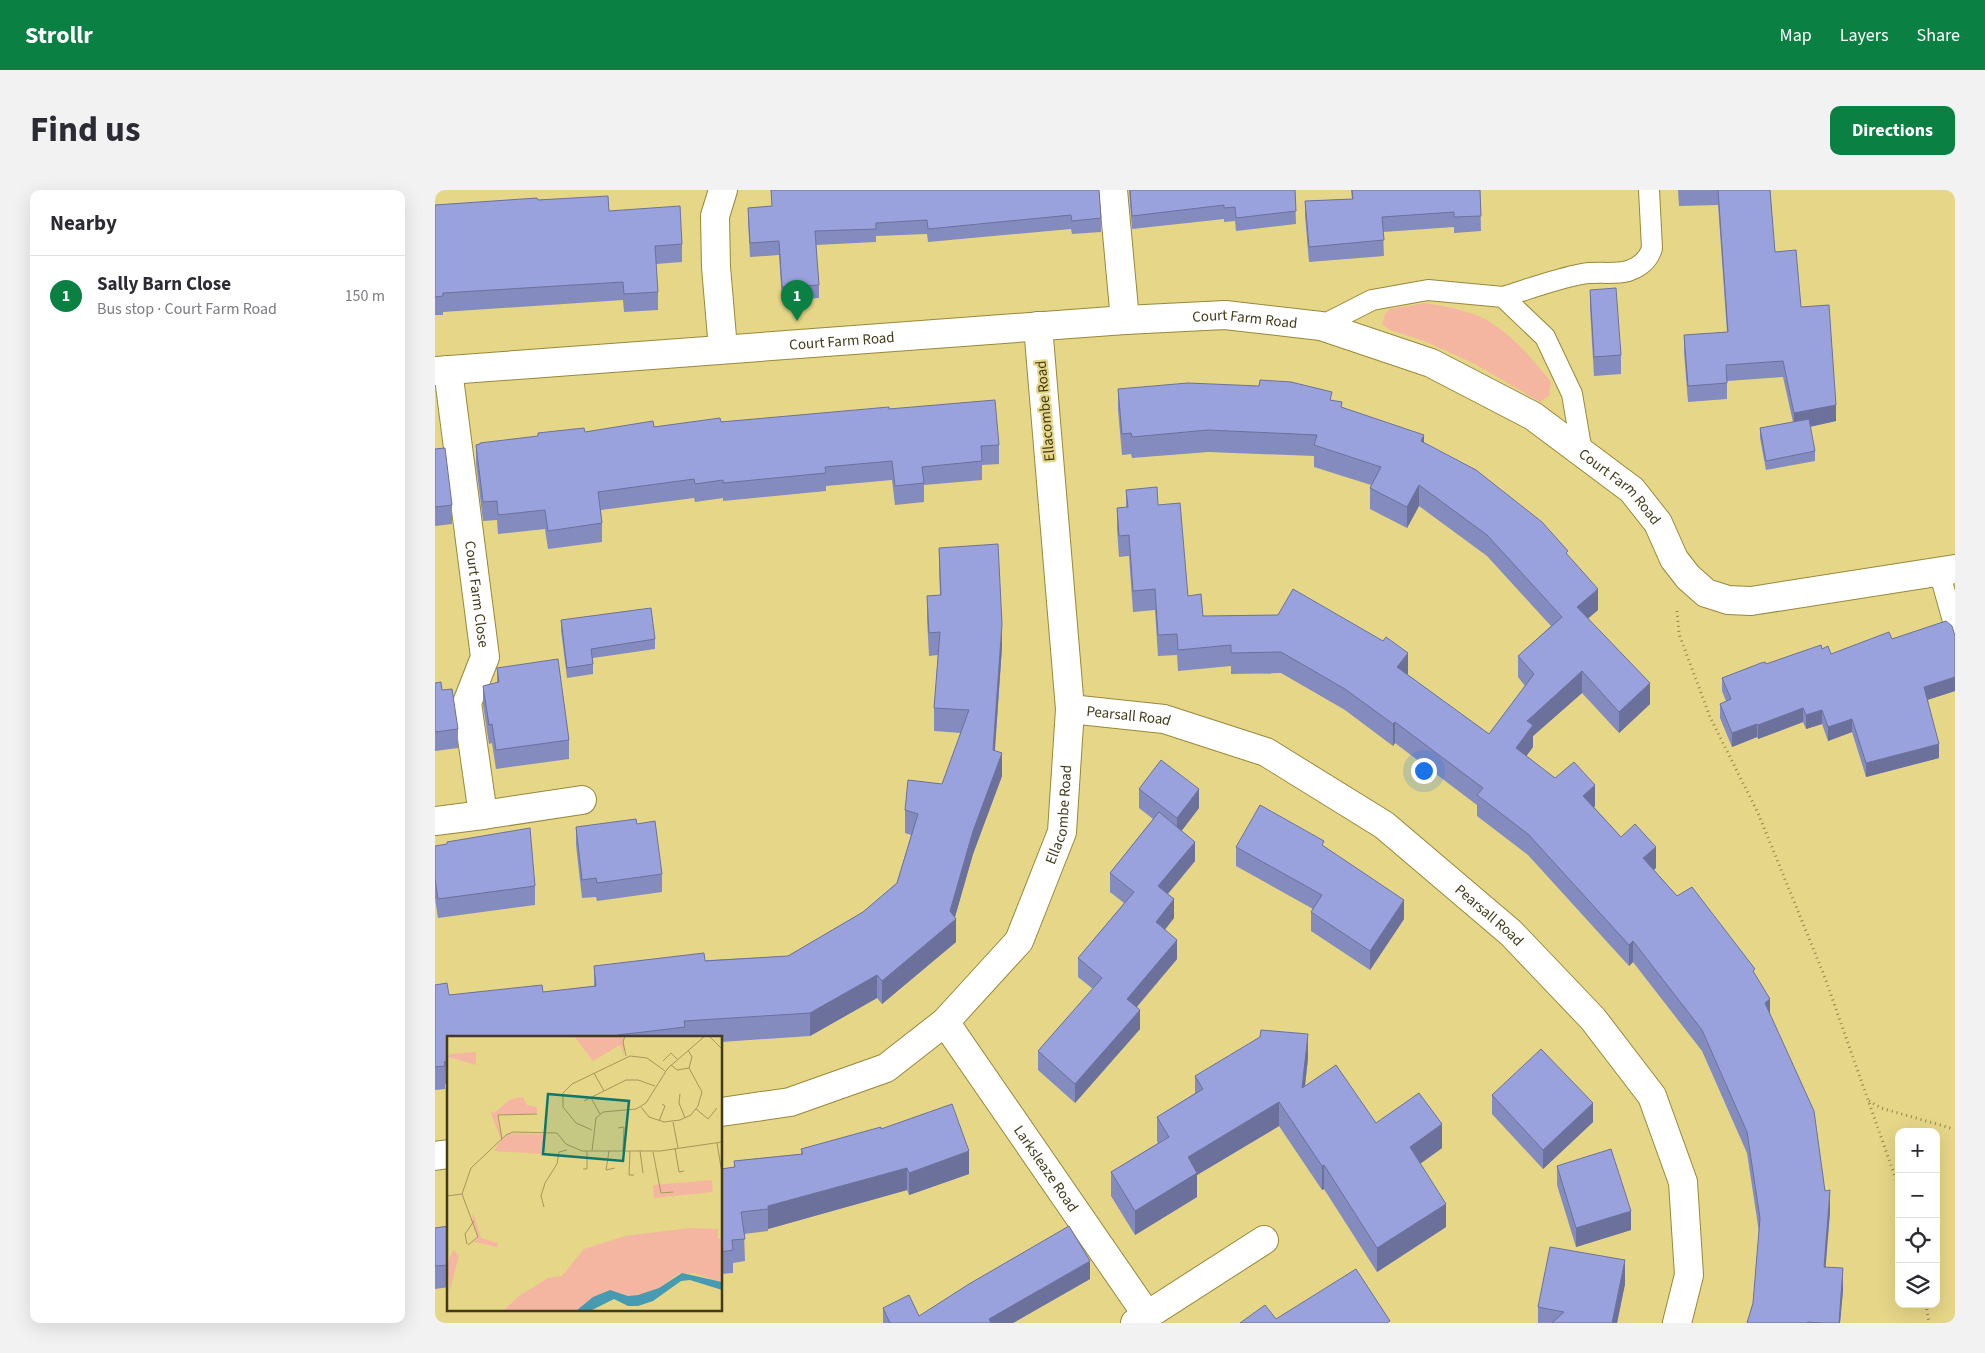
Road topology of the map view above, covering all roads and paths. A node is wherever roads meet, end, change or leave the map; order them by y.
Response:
1 (723, 190) edge
2 (1113, 190) edge
3 (1649, 190) edge
4 (1503, 297) junction
5 (1125, 320) junction
6 (1038, 326) junction
7 (1321, 326) junction
8 (723, 348) junction
9 (442, 371) edge
10 (1582, 452) junction
11 (1947, 570) edge
12 (1688, 577) junction
13 (1955, 628) edge
14 (1071, 709) junction
15 (583, 800) dead end
16 (483, 815) junction
17 (435, 821) edge
18 (945, 1022) junction
19 (1868, 1101) junction
20 (723, 1112) edge
21 (1954, 1129) edge
22 (1895, 1177) edge
23 (1264, 1240) dead end
24 (1927, 1308) edge
25 (1141, 1319) edge
26 (1677, 1323) edge
27 (1929, 1323) edge

1 - 8 street
2 - 5 street
3 - 4 lane
4 - 7 lane
4 - 10 lane
5 - 6 street, Court Farm Road
5 - 7 street, Court Farm Road
6 - 8 street, Court Farm Road
6 - 14 street, Ellacombe Road
7 - 10 street, Court Farm Road
8 - 9 street, Court Farm Road
9 - 16 street, Court Farm Close
10 - 12 street, Court Farm Road
11 - 12 street, Court Farm Road
11 - 13 lane
12 - 19 path
14 - 18 street, Ellacombe Road
14 - 26 street, Pearsall Road
15 - 16 street
16 - 17 street
18 - 20 street, Ellacombe Road
18 - 25 street, Larksleaze Road
19 - 21 path
19 - 22 path
23 - 25 street, Larksleaze Road
24 - 27 path

